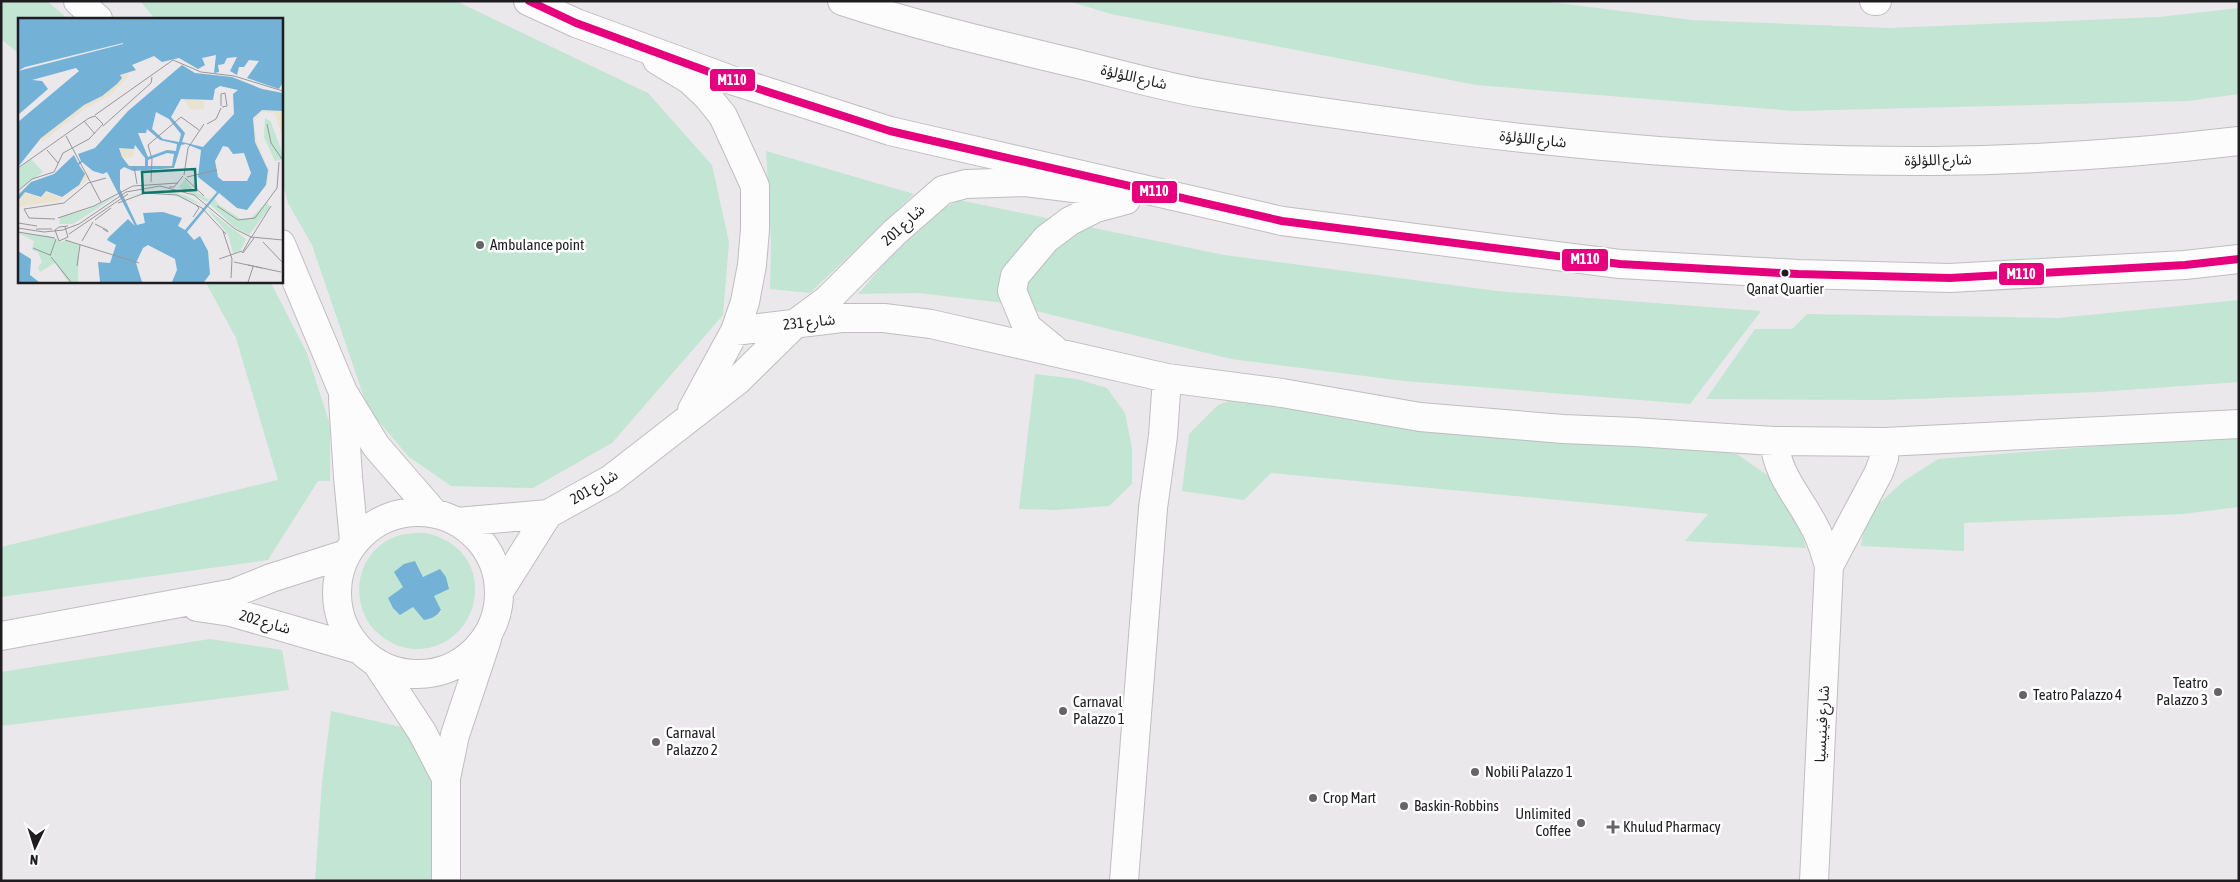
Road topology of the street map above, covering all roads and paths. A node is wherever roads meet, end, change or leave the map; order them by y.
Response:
1 (78, 1) edge
2 (528, 1) edge
3 (842, 1) edge
4 (97, 18) edge
5 (576, 23) junction
6 (2239, 141) edge
7 (1183, 200) junction
8 (282, 246) edge
9 (2239, 259) edge
10 (796, 323) junction
11 (735, 331) junction
12 (1061, 355) junction
13 (1167, 378) junction
14 (343, 392) junction
15 (686, 423) junction
16 (2239, 424) edge
17 (1774, 441) junction
18 (1885, 442) junction
19 (548, 514) junction
20 (445, 517) junction
21 (350, 547) junction
22 (1830, 566) junction
23 (500, 592) junction
24 (171, 606) junction
25 (489, 633) junction
26 (1, 636) edge
27 (368, 657) junction
28 (446, 778) junction
29 (446, 881) edge
30 (1124, 881) edge
31 (1814, 881) edge

1 - 4 street
2 - 5 street
3 - 6 street, شارع اللؤلؤة
5 - 7 street
5 - 11 street, شارع 201
7 - 9 street
7 - 10 street, شارع 201
7 - 12 street
8 - 14 street
10 - 11 street, شارع 231
10 - 12 street, شارع 231
10 - 15 street, شارع 201
11 - 15 street, شارع 201
12 - 13 street, شارع 231
13 - 17 street, شارع 231
13 - 30 street
14 - 20 street
14 - 21 street
15 - 19 street, شارع 201
16 - 18 street, شارع 231
17 - 18 street, شارع 231
17 - 22 street, شارع فينيسيا
18 - 22 street, شارع فينيسيا
19 - 20 street, شارع 201
19 - 23 street, شارع 201
20 - 21 street
20 - 23 street
21 - 24 street, شارع 202
21 - 27 street
22 - 31 street, شارع فينيسيا
23 - 25 street
24 - 26 street, شارع 202
24 - 27 street, شارع 202
25 - 27 street
25 - 28 street
27 - 28 street
28 - 29 street

